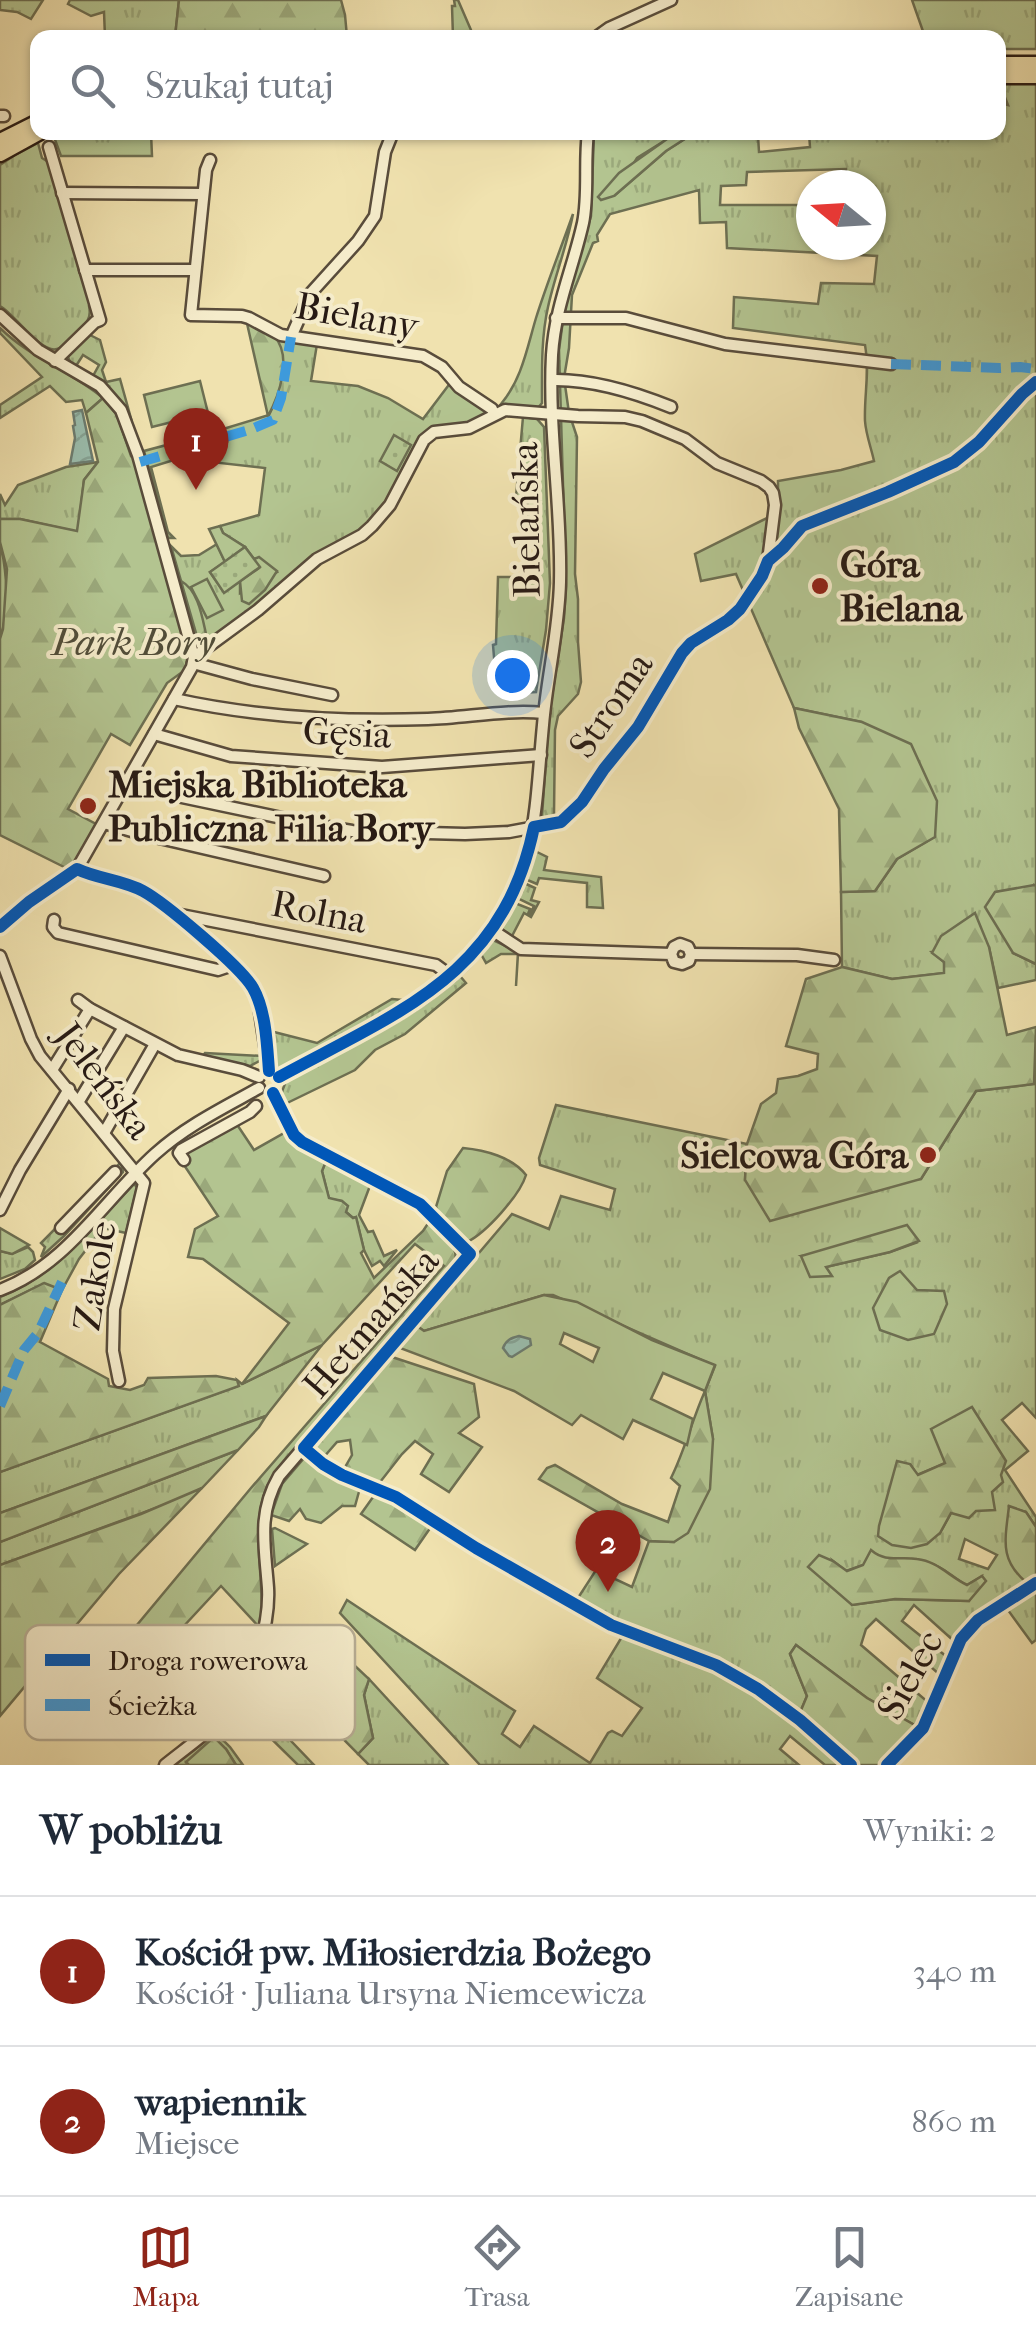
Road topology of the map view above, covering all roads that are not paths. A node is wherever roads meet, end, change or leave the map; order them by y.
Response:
1 (671, 0) edge
2 (606, 30) edge
3 (1006, 64) edge
4 (1036, 64) edge
5 (1006, 76) edge
6 (1036, 76) edge
7 (30, 126) edge
8 (30, 138) edge
9 (390, 140) edge
10 (585, 140) edge
11 (0, 141) edge
12 (49, 147) dead end
13 (0, 154) edge
14 (210, 160) dead end
15 (62, 192) junction
16 (203, 194) junction
17 (85, 270) junction
18 (195, 270) junction
19 (0, 315) edge
20 (556, 318) junction
21 (291, 337) junction
22 (55, 361) junction
23 (890, 364) dead end
24 (552, 380) junction
25 (671, 407) dead end
26 (494, 414) junction
27 (553, 415) junction
28 (194, 660) junction
29 (332, 695) dead end
30 (174, 699) junction
31 (545, 707) junction
32 (154, 734) junction
33 (541, 755) junction
34 (126, 784) junction
35 (104, 823) junction
36 (534, 828) junction
37 (77, 869) junction
38 (324, 876) dead end
39 (172, 913) junction
40 (54, 920) dead end
41 (0, 927) edge
42 (492, 930) junction
43 (0, 956) edge
44 (834, 960) dead end
45 (233, 965) junction
46 (451, 976) junction
47 (78, 1000) dead end
48 (90, 1009) junction
49 (124, 1027) junction
50 (155, 1044) junction
51 (52, 1070) junction
52 (267, 1078) junction
53 (69, 1088) junction
54 (273, 1093) junction
55 (79, 1101) junction
56 (235, 1101) junction
57 (256, 1106) dead end
58 (244, 1116) junction
59 (104, 1134) junction
60 (184, 1160) dead end
61 (115, 1172) dead end
62 (140, 1178) junction
63 (0, 1210) edge
64 (61, 1228) dead end
65 (0, 1290) edge
66 (119, 1381) dead end
67 (304, 1448) junction
68 (1036, 1582) edge
69 (265, 1625) edge
70 (195, 1740) edge
71 (165, 1765) edge
72 (851, 1765) edge
73 (888, 1765) edge

1 - 2 street
3 - 4 main road
5 - 6 main road
7 - 11 main road
8 - 13 main road
9 - 21 street
10 - 20 street, Bielańska
12 - 15 street
14 - 16 street
15 - 16 street
15 - 17 street
16 - 18 street
17 - 18 street
17 - 22 street
18 - 21 street, Bielany
19 - 22 street
20 - 23 street
20 - 24 street, Bielańska
21 - 26 street, Bielany
22 - 28 street
24 - 25 street
24 - 27 street, Bielańska
26 - 27 street
26 - 28 street
27 - 31 street, Bielańska
27 - 36 street, Stroma
28 - 29 street
28 - 30 street
30 - 31 street
30 - 32 street
31 - 33 street, Bielańska
32 - 33 street, Gęsia
32 - 34 street
33 - 36 street, Bielańska
34 - 35 street
34 - 36 street
35 - 37 street
35 - 38 street
36 - 42 street, Bielańska
37 - 39 street
37 - 41 street
39 - 45 street
39 - 46 street, Rolna
40 - 45 street
42 - 44 street
42 - 46 street, Bielańska
43 - 51 street, Jeleńska
45 - 52 street
46 - 52 street, Bielańska
47 - 48 street
48 - 49 street
48 - 51 street
49 - 50 street
49 - 55 street
50 - 52 street
50 - 59 street
51 - 53 street, Jeleńska
52 - 54 street
52 - 54 street
52 - 56 street, Bielańska
53 - 55 street, Jeleńska
53 - 63 street
54 - 67 street, Hetmańska
55 - 59 street, Jeleńska
56 - 58 street
56 - 62 street, Bielańska
57 - 58 street
58 - 60 street
59 - 62 street, Jeleńska
61 - 64 street
62 - 65 street, Bielańska
62 - 66 street, Zakole
67 - 69 street, Hetmańska
67 - 72 street
68 - 73 street, Sielec
70 - 71 street, Hetmańska

